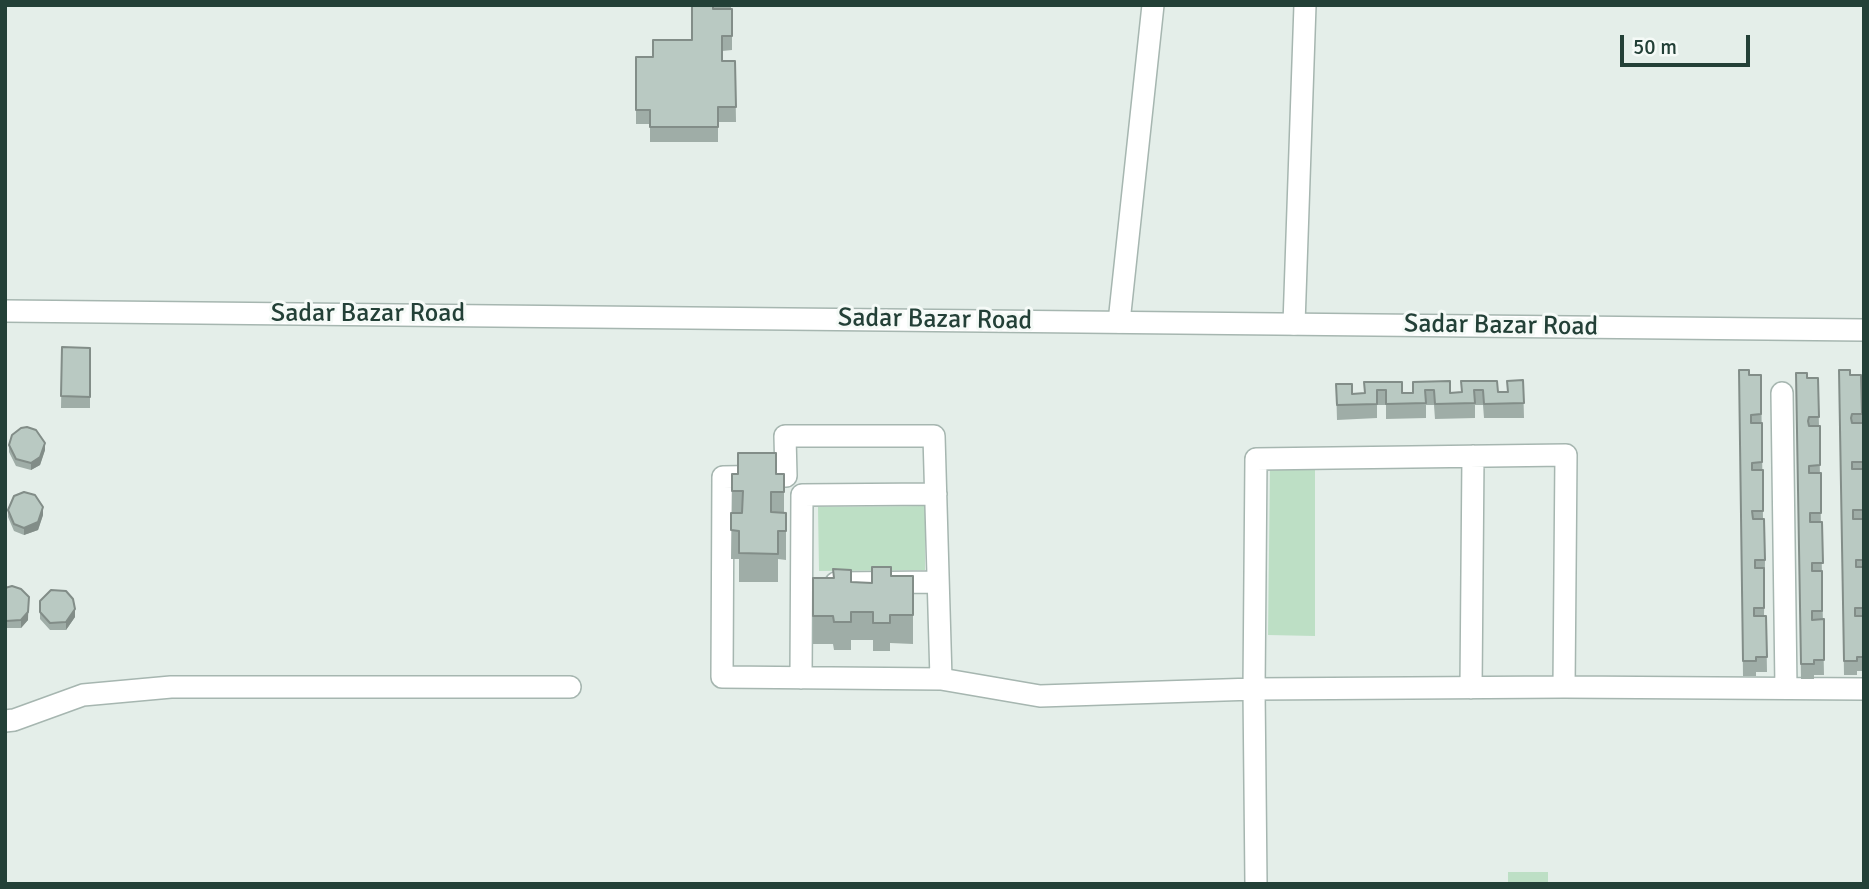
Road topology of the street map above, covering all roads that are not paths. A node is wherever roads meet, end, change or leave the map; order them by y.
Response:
1 (1153, 5) edge
2 (1305, 5) edge
3 (5, 311) edge
4 (1119, 322) junction
5 (1294, 324) junction
6 (1864, 330) edge
7 (1782, 393) dead end
8 (1473, 456) junction
9 (786, 477) junction
10 (936, 494) junction
11 (802, 495) junction
12 (938, 582) junction
13 (802, 583) junction
14 (802, 678) junction
15 (941, 679) junction
16 (570, 687) dead end
17 (1564, 687) junction
18 (1471, 688) junction
19 (1786, 688) junction
20 (1254, 689) junction
21 (1864, 689) edge
22 (5, 721) edge
23 (1256, 884) edge

1 - 4 street
2 - 5 street
3 - 4 street, Sadar Bazar Road
4 - 5 street, Sadar Bazar Road
5 - 6 street, Sadar Bazar Road
7 - 19 street
8 - 17 street
8 - 18 street
8 - 20 street
9 - 10 street
9 - 11 street
9 - 14 street
10 - 11 street
10 - 12 street
11 - 13 street
12 - 13 street
12 - 15 street
13 - 14 street
14 - 15 street
15 - 20 street
16 - 22 street
17 - 18 street
17 - 19 street
18 - 20 street
19 - 21 street
20 - 23 street

